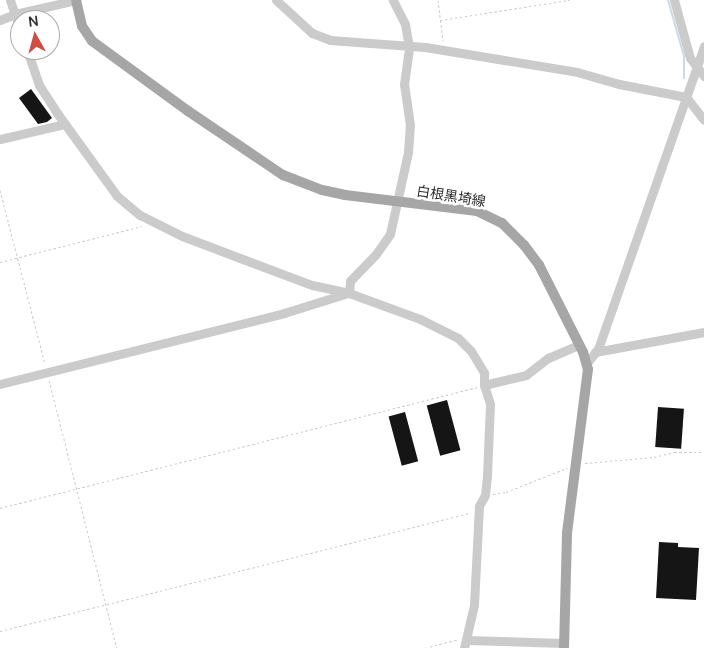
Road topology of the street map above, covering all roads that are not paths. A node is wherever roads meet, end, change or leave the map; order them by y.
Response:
1 (76, 0) edge
2 (276, 0) edge
3 (393, 0) edge
4 (674, 0) edge
5 (32, 10) edge
6 (704, 46) edge
7 (409, 48) junction
8 (30, 60) edge
9 (696, 68) junction
10 (704, 76) edge
11 (686, 97) junction
12 (704, 120) edge
13 (65, 124) junction
14 (0, 139) edge
15 (399, 202) junction
16 (349, 293) junction
17 (704, 332) edge
18 (579, 345) junction
19 (596, 352) junction
20 (588, 363) junction
21 (0, 384) edge
22 (484, 385) junction
23 (466, 644) edge
24 (564, 645) edge

1 - 5 street
1 - 15 main road, 白根黒埼線
2 - 7 street
3 - 7 street
4 - 9 street
6 - 9 street
7 - 11 street
7 - 15 street
8 - 13 street
9 - 10 street
9 - 11 street
11 - 12 street
11 - 19 street
13 - 14 street
13 - 16 street
15 - 16 street
15 - 18 main road, 白根黒埼線
16 - 21 street
16 - 22 street
17 - 19 street
18 - 20 main road, 白根黒埼線
18 - 22 street
19 - 20 street
20 - 24 main road
22 - 23 street
23 - 24 street

